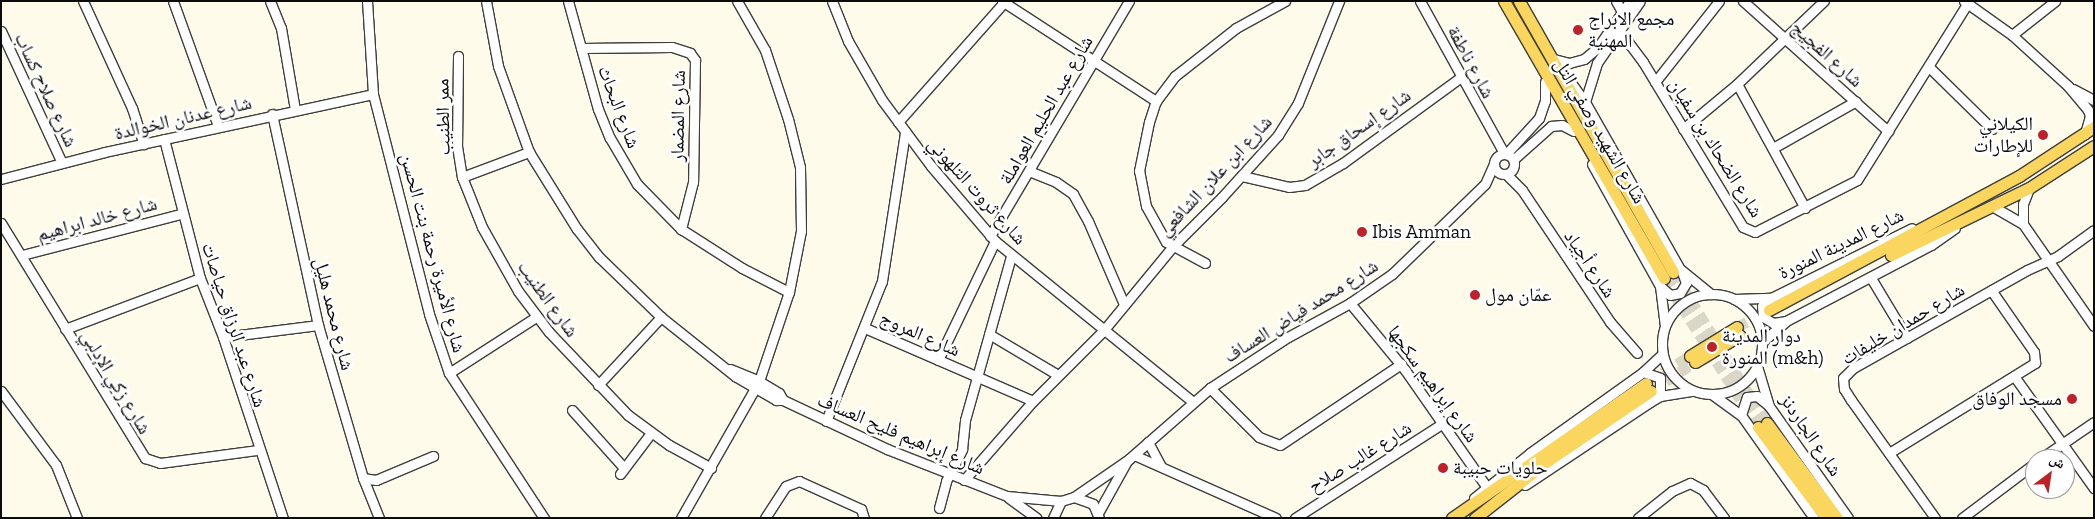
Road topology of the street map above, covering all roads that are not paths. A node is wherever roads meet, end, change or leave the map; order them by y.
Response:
1 (83, 1) edge
2 (172, 1) edge
3 (270, 1) edge
4 (367, 1) edge
5 (486, 1) edge
6 (568, 1) edge
7 (737, 1) edge
8 (832, 1) edge
9 (1129, 1) edge
10 (1285, 1) edge
11 (1340, 1) edge
12 (1420, 1) edge
13 (1504, 1) edge
14 (1519, 1) edge
15 (1616, 1) edge
16 (1630, 1) edge
17 (1640, 1) edge
18 (1719, 1) edge
19 (1743, 1) edge
20 (1824, 1) edge
21 (2055, 1) edge
22 (1003, 2) edge
23 (1967, 2) edge
24 (1269, 4) edge
25 (1622, 12) junction
26 (1, 30) edge
27 (1619, 30) junction
28 (2012, 35) junction
29 (1786, 40) junction
30 (582, 48) junction
31 (458, 56) dead end
32 (1093, 62) junction
33 (1557, 63) junction
34 (1542, 67) junction
35 (1930, 68) junction
36 (1461, 77) junction
37 (1545, 82) junction
38 (1655, 82) junction
39 (1737, 84) junction
40 (2068, 86) junction
41 (373, 94) junction
42 (2094, 100) edge
43 (1156, 101) junction
44 (1856, 101) junction
45 (1585, 102) junction
46 (295, 110) junction
47 (272, 114) junction
48 (898, 122) junction
49 (218, 126) junction
50 (1992, 128) dead end
51 (1683, 129) junction
52 (1574, 130) junction
53 (2089, 130) edge
54 (1888, 131) junction
55 (904, 132) junction
56 (164, 139) junction
57 (144, 144) junction
58 (2094, 146) edge
59 (1773, 148) junction
60 (529, 152) junction
61 (1500, 157) junction
62 (62, 163) junction
63 (1514, 163) junction
64 (1029, 171) junction
65 (1505, 174) junction
66 (462, 176) junction
67 (1242, 176) junction
68 (1, 179) edge
69 (1485, 184) junction
70 (2029, 188) junction
71 (1522, 190) junction
72 (1963, 206) junction
73 (1992, 206) junction
74 (1805, 208) junction
75 (181, 214) junction
76 (1972, 216) junction
77 (1, 223) edge
78 (2023, 224) junction
79 (681, 229) junction
80 (2094, 230) edge
81 (993, 238) junction
82 (1173, 246) junction
83 (22, 255) junction
84 (1011, 256) junction
85 (2048, 261) junction
86 (1205, 262) dead end
87 (1669, 276) junction
88 (200, 278) junction
89 (1870, 278) junction
90 (1991, 290) junction
91 (789, 292) junction
92 (1711, 294) junction
93 (1771, 298) junction
94 (1732, 299) junction
95 (1350, 303) junction
96 (1124, 304) junction
97 (536, 317) junction
98 (661, 317) junction
99 (1786, 321) junction
100 (318, 325) junction
101 (1665, 325) junction
102 (2094, 325) edge
103 (866, 328) junction
104 (65, 329) junction
105 (1103, 331) junction
106 (1739, 331) tunnel mouth
107 (989, 334) junction
108 (223, 337) junction
109 (1907, 338) junction
110 (1762, 342) junction
111 (1637, 353) dead end
112 (1662, 354) junction
113 (1693, 359) tunnel mouth
114 (938, 360) junction
115 (1401, 364) junction
116 (1757, 366) junction
117 (449, 373) junction
118 (1058, 375) junction
119 (2014, 376) junction
120 (978, 378) junction
121 (757, 384) junction
122 (598, 385) junction
123 (1650, 386) junction
124 (1210, 388) junction
125 (1, 391) edge
126 (1694, 391) junction
127 (1713, 395) junction
128 (1033, 401) junction
129 (1192, 402) junction
130 (1769, 406) junction
131 (572, 410) dead end
132 (1742, 415) junction
133 (826, 421) junction
134 (2094, 422) edge
135 (1443, 423) junction
136 (651, 433) junction
137 (1148, 442) junction
138 (2061, 443) junction
139 (2053, 449) edge
140 (258, 450) junction
141 (1889, 453) junction
142 (433, 456) dead end
143 (1131, 457) junction
144 (1161, 467) junction
145 (711, 468) junction
146 (2025, 471) edge
147 (949, 474) junction
148 (363, 478) junction
149 (964, 480) junction
150 (1486, 486) junction
151 (2094, 488) edge
152 (1007, 496) junction
153 (1074, 497) junction
154 (1061, 502) junction
155 (940, 508) dead end
156 (1464, 508) junction
157 (1478, 515) edge
158 (1099, 516) edge
159 (77, 518) edge
160 (283, 518) edge
161 (379, 518) edge
162 (544, 518) edge
163 (680, 518) edge
164 (765, 518) edge
165 (864, 518) edge
166 (1037, 518) edge
167 (1053, 518) edge
168 (1276, 518) edge
169 (1295, 518) edge
170 (1452, 518) edge
171 (1638, 518) edge
172 (1724, 518) edge
173 (1814, 518) edge
174 (1826, 518) edge
175 (1837, 518) edge
176 (1848, 518) edge
177 (1935, 518) edge
178 (1962, 518) edge

1 - 57 street
2 - 49 street
3 - 46 street
4 - 41 street, شارع الأميرة رحمة بنت الحسن
5 - 60 street, شارع إبراهيم فليح العساف
6 - 30 street, شارع البحاث
7 - 91 street
8 - 48 street, شارع ثروت التلهوني
9 - 32 street, شارع عبد الحليم العواملة
10 - 24 street
11 - 67 street, شارع ابن علان الشافعي
12 - 36 street, شارع ناطفة
13 - 34 main road, شارع الشهيد وصفي التل
14 - 33 main road, شارع الشهيد وصفي التل
15 - 25 street
16 - 25 street
17 - 27 street
18 - 38 street
19 - 29 street, شارع الفجيج
20 - 29 street
21 - 28 street
22 - 32 street
22 - 48 street
23 - 28 street
23 - 35 street, شارع الضحاك بن سفيان
24 - 43 street
25 - 33 street
26 - 62 street, شارع صلاح كساب
27 - 38 street, شارع الضحاك بن سفيان
27 - 45 street
28 - 40 street
29 - 39 street
29 - 44 street, شارع الفجيج
30 - 79 street, شارع البحاث
30 - 79 street, شارع المضمار
31 - 66 street, ممر الطنيب
32 - 43 street
32 - 64 street, شارع عبد الحليم العواملة
33 - 45 street
33 - 87 main road, شارع الشهيد وصفي التل
34 - 37 street
34 - 87 main road, شارع الشهيد وصفي التل
35 - 50 street
35 - 54 street, شارع الضحاك بن سفيان
36 - 61 street, شارع ناطفة
36 - 67 street, شارع إسحاق جابر
37 - 52 street
37 - 61 street, شارع محمد فياض العساف
38 - 51 street, شارع الضحاك بن سفيان
39 - 51 street
39 - 59 street
40 - 42 street
40 - 53 street
41 - 46 street, شارع عدنان الخوالدة
41 - 117 street, شارع الأميرة رحمة بنت الحسن
43 - 82 street
44 - 54 street, شارع الفجيج
44 - 59 street
45 - 87 street
46 - 47 street, شارع عدنان الخوالدة
47 - 49 street, شارع عدنان الخوالدة
47 - 100 street, شارع محمد هليل
48 - 55 street, شارع ثروت التلهوني
49 - 56 street, شارع عدنان الخوالدة
51 - 74 street, شارع الضحاك بن سفيان
52 - 63 street
52 - 87 street
53 - 72 main road, شارع المدينة المنورة
54 - 74 street, شارع الضحاك بن سفيان
55 - 81 street, شارع ثروت التلهوني
55 - 103 street, شارع المروج
56 - 57 street, شارع عدنان الخوالدة
56 - 75 street, شارع عبد الرزاق حياصات
57 - 62 street, شارع عدنان الخوالدة
58 - 70 main road, شارع المدينة المنورة
59 - 74 street
60 - 66 street
60 - 98 street, شارع إبراهيم فليح العساف
61 - 63 street
61 - 65 street, شارع أجياد
61 - 69 street, شارع محمد فياض العساف
62 - 68 street, شارع عدنان الخوالدة
63 - 65 street, شارع محمد فياض العساف
63 - 71 street, شارع أجياد
64 - 81 street, شارع عبد الحليم العواملة
64 - 96 street
65 - 69 street, شارع محمد فياض العساف
65 - 71 street, شارع أجياد
66 - 97 street, شارع الطنيب
67 - 82 street, شارع ابن علان الشافعي
69 - 95 street, شارع محمد فياض العساف
70 - 73 main road, شارع المدينة المنورة
70 - 78 street
71 - 111 street, شارع أجياد
72 - 76 main road, شارع المدينة المنورة
72 - 93 street, شارع المدينة المنورة
73 - 76 main road, شارع المدينة المنورة
73 - 78 street
75 - 83 street, شارع خالد ابراهيم
75 - 88 street, شارع عبد الرزاق حياصات
76 - 89 street, شارع المدينة المنورة
77 - 83 street, شارع زكي الإدلبي
78 - 85 street
79 - 91 street, شارع البحاث
80 - 85 street, شارع حمدان خليفات
81 - 84 street, شارع ثروت التلهوني
81 - 114 street, شارع عبد الحليم العواملة
82 - 86 street
82 - 96 street, شارع ابن علان الشافعي
83 - 104 street, شارع زكي الإدلبي
84 - 105 street, شارع ثروت التلهوني
84 - 107 street
85 - 90 street, شارع حمدان خليفات
85 - 102 street
87 - 92 street
87 - 101 street
88 - 104 street
88 - 108 street, شارع عبد الرزاق حياصات
89 - 99 street, شارع المدينة المنورة
89 - 109 street
90 - 109 street, شارع حمدان خليفات
90 - 119 street
91 - 121 street
92 - 94 street
92 - 101 street
93 - 94 street, شارع المدينة المنورة
93 - 99 street
94 - 110 street
95 - 115 street, شارع إبراهيم سكجها
95 - 124 street, شارع محمد فياض العساف
96 - 105 street, شارع ابن علان الشافعي
97 - 117 street
97 - 122 street, شارع الطنيب
98 - 121 street, شارع إبراهيم فليح العساف
98 - 122 street
99 - 110 street, شارع المدينة المنورة
100 - 108 street
100 - 148 street, شارع محمد هليل
101 - 112 street
103 - 114 street, شارع المروج
103 - 133 street
104 - 140 street, شارع زكي الإدلبي
105 - 118 street, شارع ابن علان الشافعي
105 - 129 street, شارع ثروت التلهوني
106 - 113 main road
107 - 118 street
107 - 120 street
108 - 140 street, شارع عبد الرزاق حياصات
109 - 141 street, شارع حمدان خليفات
110 - 116 street
112 - 123 street
112 - 126 street
114 - 120 street, شارع المروج
115 - 124 street
115 - 135 street, شارع إبراهيم سكجها
116 - 127 street
116 - 130 street, شارع الجاردنز
117 - 162 street, شارع الأميرة رحمة بنت الحسن
118 - 128 street, شارع ابن علان الشافعي
119 - 138 street
119 - 141 street
120 - 128 street, شارع المروج
120 - 147 street
121 - 133 street, شارع إبراهيم فليح العساف
121 - 145 street
122 - 136 street, شارع الطنيب
123 - 126 street
123 - 150 street
123 - 156 main road
123 - 157 main road
124 - 129 street, شارع محمد فياض العساف
125 - 159 street
126 - 127 street
127 - 132 street
128 - 149 street, شارع ابن علان الشافعي
129 - 137 street, شارع محمد فياض العساف
130 - 132 street
130 - 176 street, شارع الجاردنز
131 - 136 street
132 - 173 street
133 - 147 street, شارع إبراهيم فليح العساف
134 - 138 street
135 - 150 street, شارع إبراهيم سكجها
135 - 169 street, شارع غالب صلاح
136 - 145 street, شارع الطنيب
137 - 143 street, شارع محمد فياض العساف
137 - 144 street
138 - 139 street
138 - 151 street
140 - 160 street, شارع عبد الرزاق حياصات
141 - 177 street, شارع حمدان خليفات
142 - 148 street
143 - 144 street
143 - 153 street, شارع محمد فياض العساف
143 - 158 street, شارع محمد فياض العساف
144 - 168 street
145 - 163 street
146 - 178 street
147 - 149 street, شارع إبراهيم فليح العساف
147 - 155 street
148 - 161 street, شارع محمد هليل
149 - 152 street, شارع إبراهيم فليح العساف
150 - 156 street
152 - 154 street, شارع إبراهيم فليح العساف
152 - 166 street, شارع إبراهيم فليح العساف
153 - 154 street, شارع محمد فياض العساف
153 - 158 street
154 - 167 street
156 - 170 main road
164 - 165 street
171 - 172 street
174 - 175 main road

